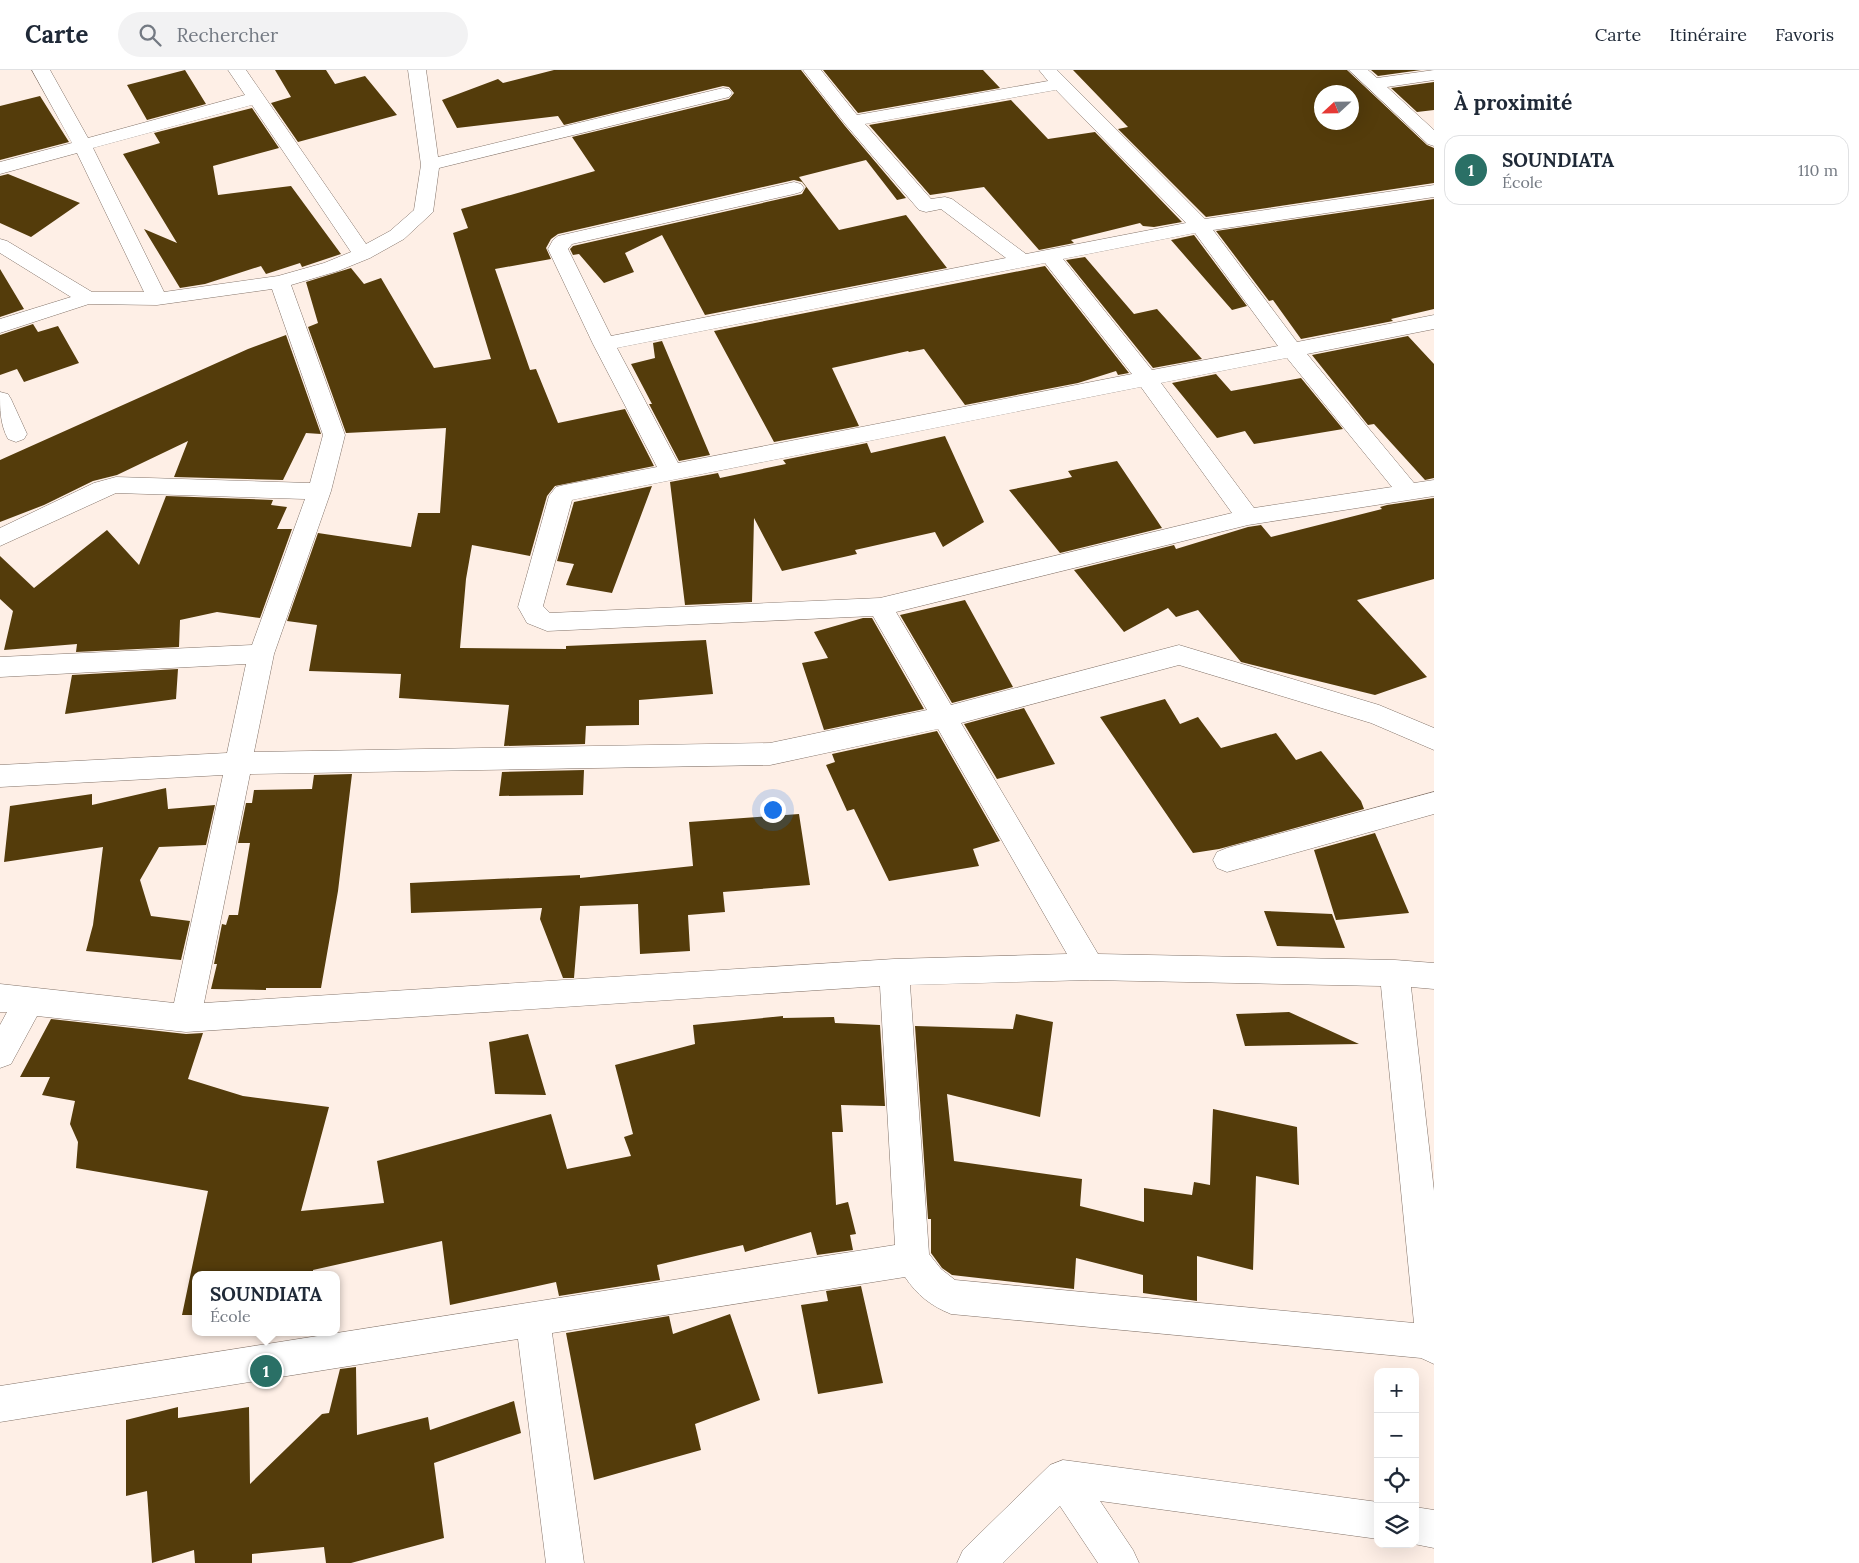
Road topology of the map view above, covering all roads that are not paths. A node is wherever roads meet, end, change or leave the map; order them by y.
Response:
1 (41, 70) edge
2 (237, 70) edge
3 (417, 70) edge
4 (812, 70) edge
5 (1358, 70) edge
6 (1434, 75) edge
7 (1054, 77) edge
8 (1373, 84) junction
9 (723, 93) dead end
10 (256, 98) junction
11 (852, 120) junction
12 (1434, 140) edge
13 (82, 145) junction
14 (430, 165) junction
15 (0, 168) edge
16 (794, 188) dead end
17 (1434, 192) edge
18 (1200, 226) junction
19 (0, 245) edge
20 (363, 254) junction
21 (1049, 255) junction
22 (1022, 261) junction
23 (280, 282) junction
24 (88, 298) junction
25 (157, 299) junction
26 (1434, 322) edge
27 (0, 326) edge
28 (604, 344) junction
29 (1292, 350) junction
30 (1146, 378) junction
31 (0, 398) edge
32 (16, 434) dead end
33 (671, 472) junction
34 (1434, 488) edge
35 (319, 491) junction
36 (1410, 492) junction
37 (1248, 516) junction
38 (0, 538) edge
39 (880, 607) junction
40 (261, 654) junction
41 (0, 667) edge
42 (945, 717) junction
43 (1434, 740) edge
44 (238, 763) junction
45 (0, 776) edge
46 (1434, 803) edge
47 (1227, 860) dead end
48 (1090, 967) junction
49 (894, 972) junction
50 (1395, 973) junction
51 (1434, 976) edge
52 (0, 998) edge
53 (30, 1002) junction
54 (186, 1018) junction
55 (0, 1054) edge
56 (913, 1260) junction
57 (533, 1318) junction
58 (1434, 1344) edge
59 (0, 1404) edge
60 (1063, 1478) junction
61 (1374, 1520) edge
62 (1419, 1527) edge
63 (1434, 1529) edge
64 (565, 1563) edge
65 (976, 1563) edge
66 (1120, 1563) edge

1 - 13 street
2 - 10 street
3 - 14 street
4 - 11 street
5 - 8 street
6 - 8 street
7 - 11 street
7 - 18 street
8 - 12 street
9 - 14 street
10 - 13 street
10 - 20 street
11 - 22 street
13 - 15 street
13 - 25 street
14 - 20 street
16 - 28 street
17 - 18 street
18 - 21 street
18 - 29 street
19 - 24 street
20 - 23 street
21 - 22 street
21 - 30 street
22 - 28 street
23 - 25 street
23 - 35 street
24 - 25 street
24 - 27 street
26 - 29 street
28 - 33 street
29 - 30 street
29 - 36 street
30 - 33 street
30 - 37 street
31 - 32 street
33 - 39 street
34 - 36 street
35 - 38 street
35 - 40 street
36 - 37 street
37 - 39 street
39 - 42 street
40 - 41 street
40 - 44 street
42 - 43 street
42 - 44 street
42 - 48 street
44 - 45 street
44 - 54 street
46 - 47 street
48 - 49 street
48 - 50 street
49 - 54 street
49 - 56 street
50 - 51 street
50 - 58 street
52 - 53 street
53 - 54 street
53 - 55 street
56 - 57 street
56 - 58 street
57 - 59 street
57 - 64 street
60 - 61 street
60 - 65 street
60 - 66 street
62 - 63 street

